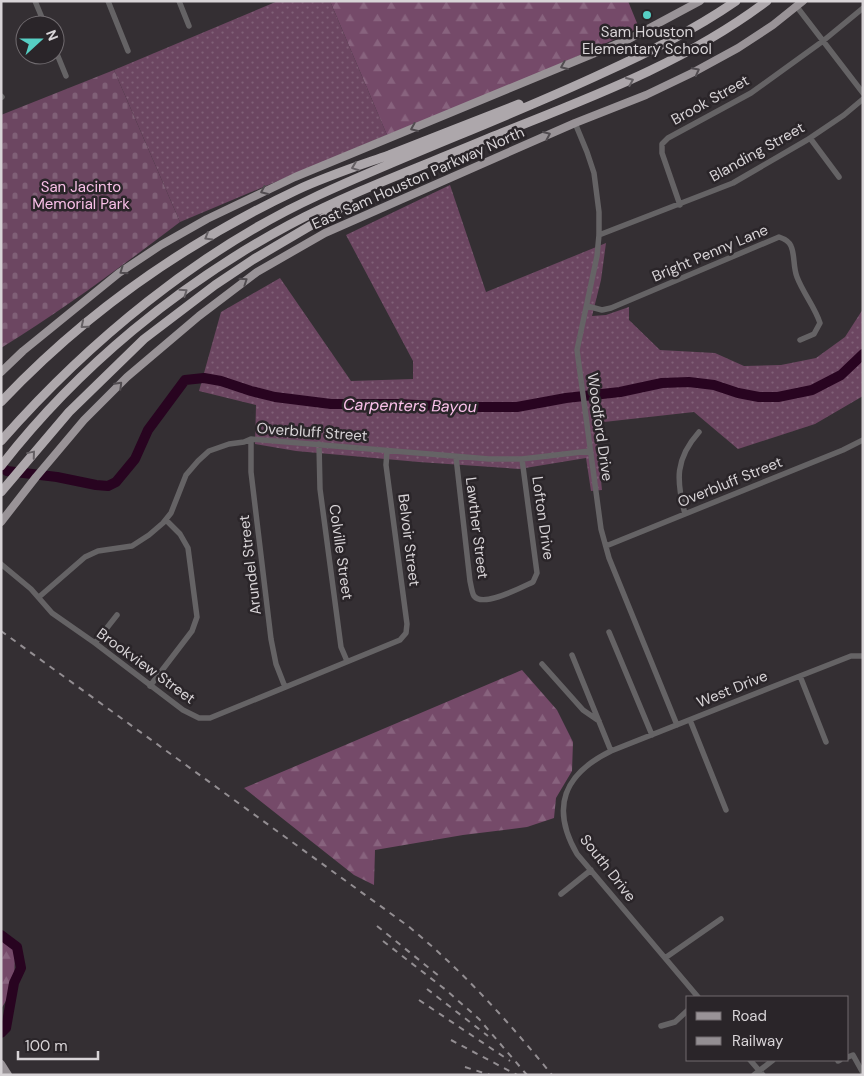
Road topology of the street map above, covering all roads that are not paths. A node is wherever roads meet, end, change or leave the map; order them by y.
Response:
1 (35, 1) edge
2 (108, 1) edge
3 (179, 1) edge
4 (700, 1) edge
5 (736, 1) edge
6 (767, 1) edge
7 (774, 1) edge
8 (800, 4) edge
9 (863, 8) edge
10 (41, 15) edge
11 (189, 26) dead end
12 (728, 28) junction
13 (823, 41) junction
14 (128, 51) dead end
15 (644, 54) junction
16 (62, 65) edge
17 (66, 76) dead end
18 (863, 93) edge
19 (863, 99) edge
20 (575, 123) junction
21 (810, 138) junction
22 (406, 172) junction
23 (839, 177) dead end
24 (680, 204) junction
25 (599, 235) junction
26 (586, 306) junction
27 (800, 340) dead end
28 (1, 372) edge
29 (1, 402) edge
30 (699, 432) dead end
31 (250, 439) junction
32 (863, 440) edge
33 (1, 441) edge
34 (319, 444) junction
35 (388, 450) junction
36 (590, 451) junction
37 (456, 457) junction
38 (522, 459) junction
39 (1, 466) edge
40 (1, 492) edge
41 (685, 514) junction
42 (166, 520) junction
43 (1, 522) edge
44 (606, 546) junction
45 (1, 564) edge
46 (39, 597) junction
47 (479, 599) joint
48 (116, 615) dead end
49 (609, 632) dead end
50 (406, 633) joint
51 (95, 643) junction
52 (572, 655) dead end
53 (863, 656) edge
54 (347, 661) junction
55 (542, 664) dead end
56 (800, 676) junction
57 (150, 686) junction
58 (285, 687) junction
59 (690, 720) junction
60 (599, 721) junction
61 (677, 725) junction
62 (652, 735) junction
63 (826, 742) dead end
64 (611, 751) junction
65 (726, 810) dead end
66 (591, 870) junction
67 (561, 894) dead end
68 (721, 918) dead end
69 (665, 958) junction
70 (697, 996) edge
71 (686, 1012) edge
72 (661, 1026) dead end
73 (849, 1057) edge
74 (751, 1061) edge
75 (772, 1061) edge
76 (1, 1064) edge
77 (863, 1072) edge
78 (759, 1073) edge
79 (8, 1075) edge

1 - 10 street
2 - 14 street
3 - 11 street
4 -> 28 main road
5 - 15 highway, East Sam Houston Parkway North
6 - 12 highway, East Sam Houston Parkway North
7 - 12 highway
8 - 13 street
20 -> 8 main road, East Sam Houston Parkway North
9 - 13 street
22 -> 12 highway, East Sam Houston Parkway North
13 - 18 street
13 - 24 street, Brook Street
15 -> 29 highway
15 - 33 highway, East Sam Houston Parkway North
16 - 17 street
19 - 21 street, Blanding Street
20 - 25 street, Woodford Drive
43 -> 20 main road, East Sam Houston Parkway North
21 - 23 street
21 - 24 street, Blanding Street
39 -> 22 highway, East Sam Houston Parkway North
40 -> 22 highway
24 - 25 street, Blanding Street
25 - 26 street, Woodford Drive
26 - 27 street, Bright Penny Lane
26 - 36 street, Woodford Drive
30 - 41 street
31 - 34 street, Overbluff Street
31 - 42 street, Overbluff Street
31 - 58 street, Arundel Street
32 - 41 street, Overbluff Street
34 - 35 street, Overbluff Street
34 - 54 street, Colville Street
35 - 37 street, Overbluff Street
35 - 50 street, Belvoir Street
36 - 38 street, Overbluff Street
36 - 44 street, Woodford Drive
37 - 38 street, Overbluff Street
37 - 47 street, Lawther Street
38 - 47 street, Lofton Drive
41 - 44 street, Overbluff Street
42 - 46 street, Overbluff Street
42 - 57 street
44 - 61 street, Woodford Drive
45 - 46 street, Brookview Street
46 - 51 street, Brookview Street
48 - 51 street
49 - 62 street
50 - 54 street, Brookview Street
51 - 57 street, Brookview Street
52 - 60 street
53 - 56 street, West Drive
54 - 58 street, Brookview Street
55 - 60 street
56 - 59 street, West Drive
56 - 63 street
57 - 58 street, Brookview Street
59 - 61 street, West Drive
59 - 65 street
60 - 64 street
61 - 62 street, West Drive
62 - 64 street, West Drive
64 - 66 street, South Drive
66 - 67 street
66 - 69 street, South Drive
68 - 69 street
69 - 70 street, South Drive
71 - 72 street
73 - 77 street
74 - 78 street
75 - 78 street
76 - 79 main road

